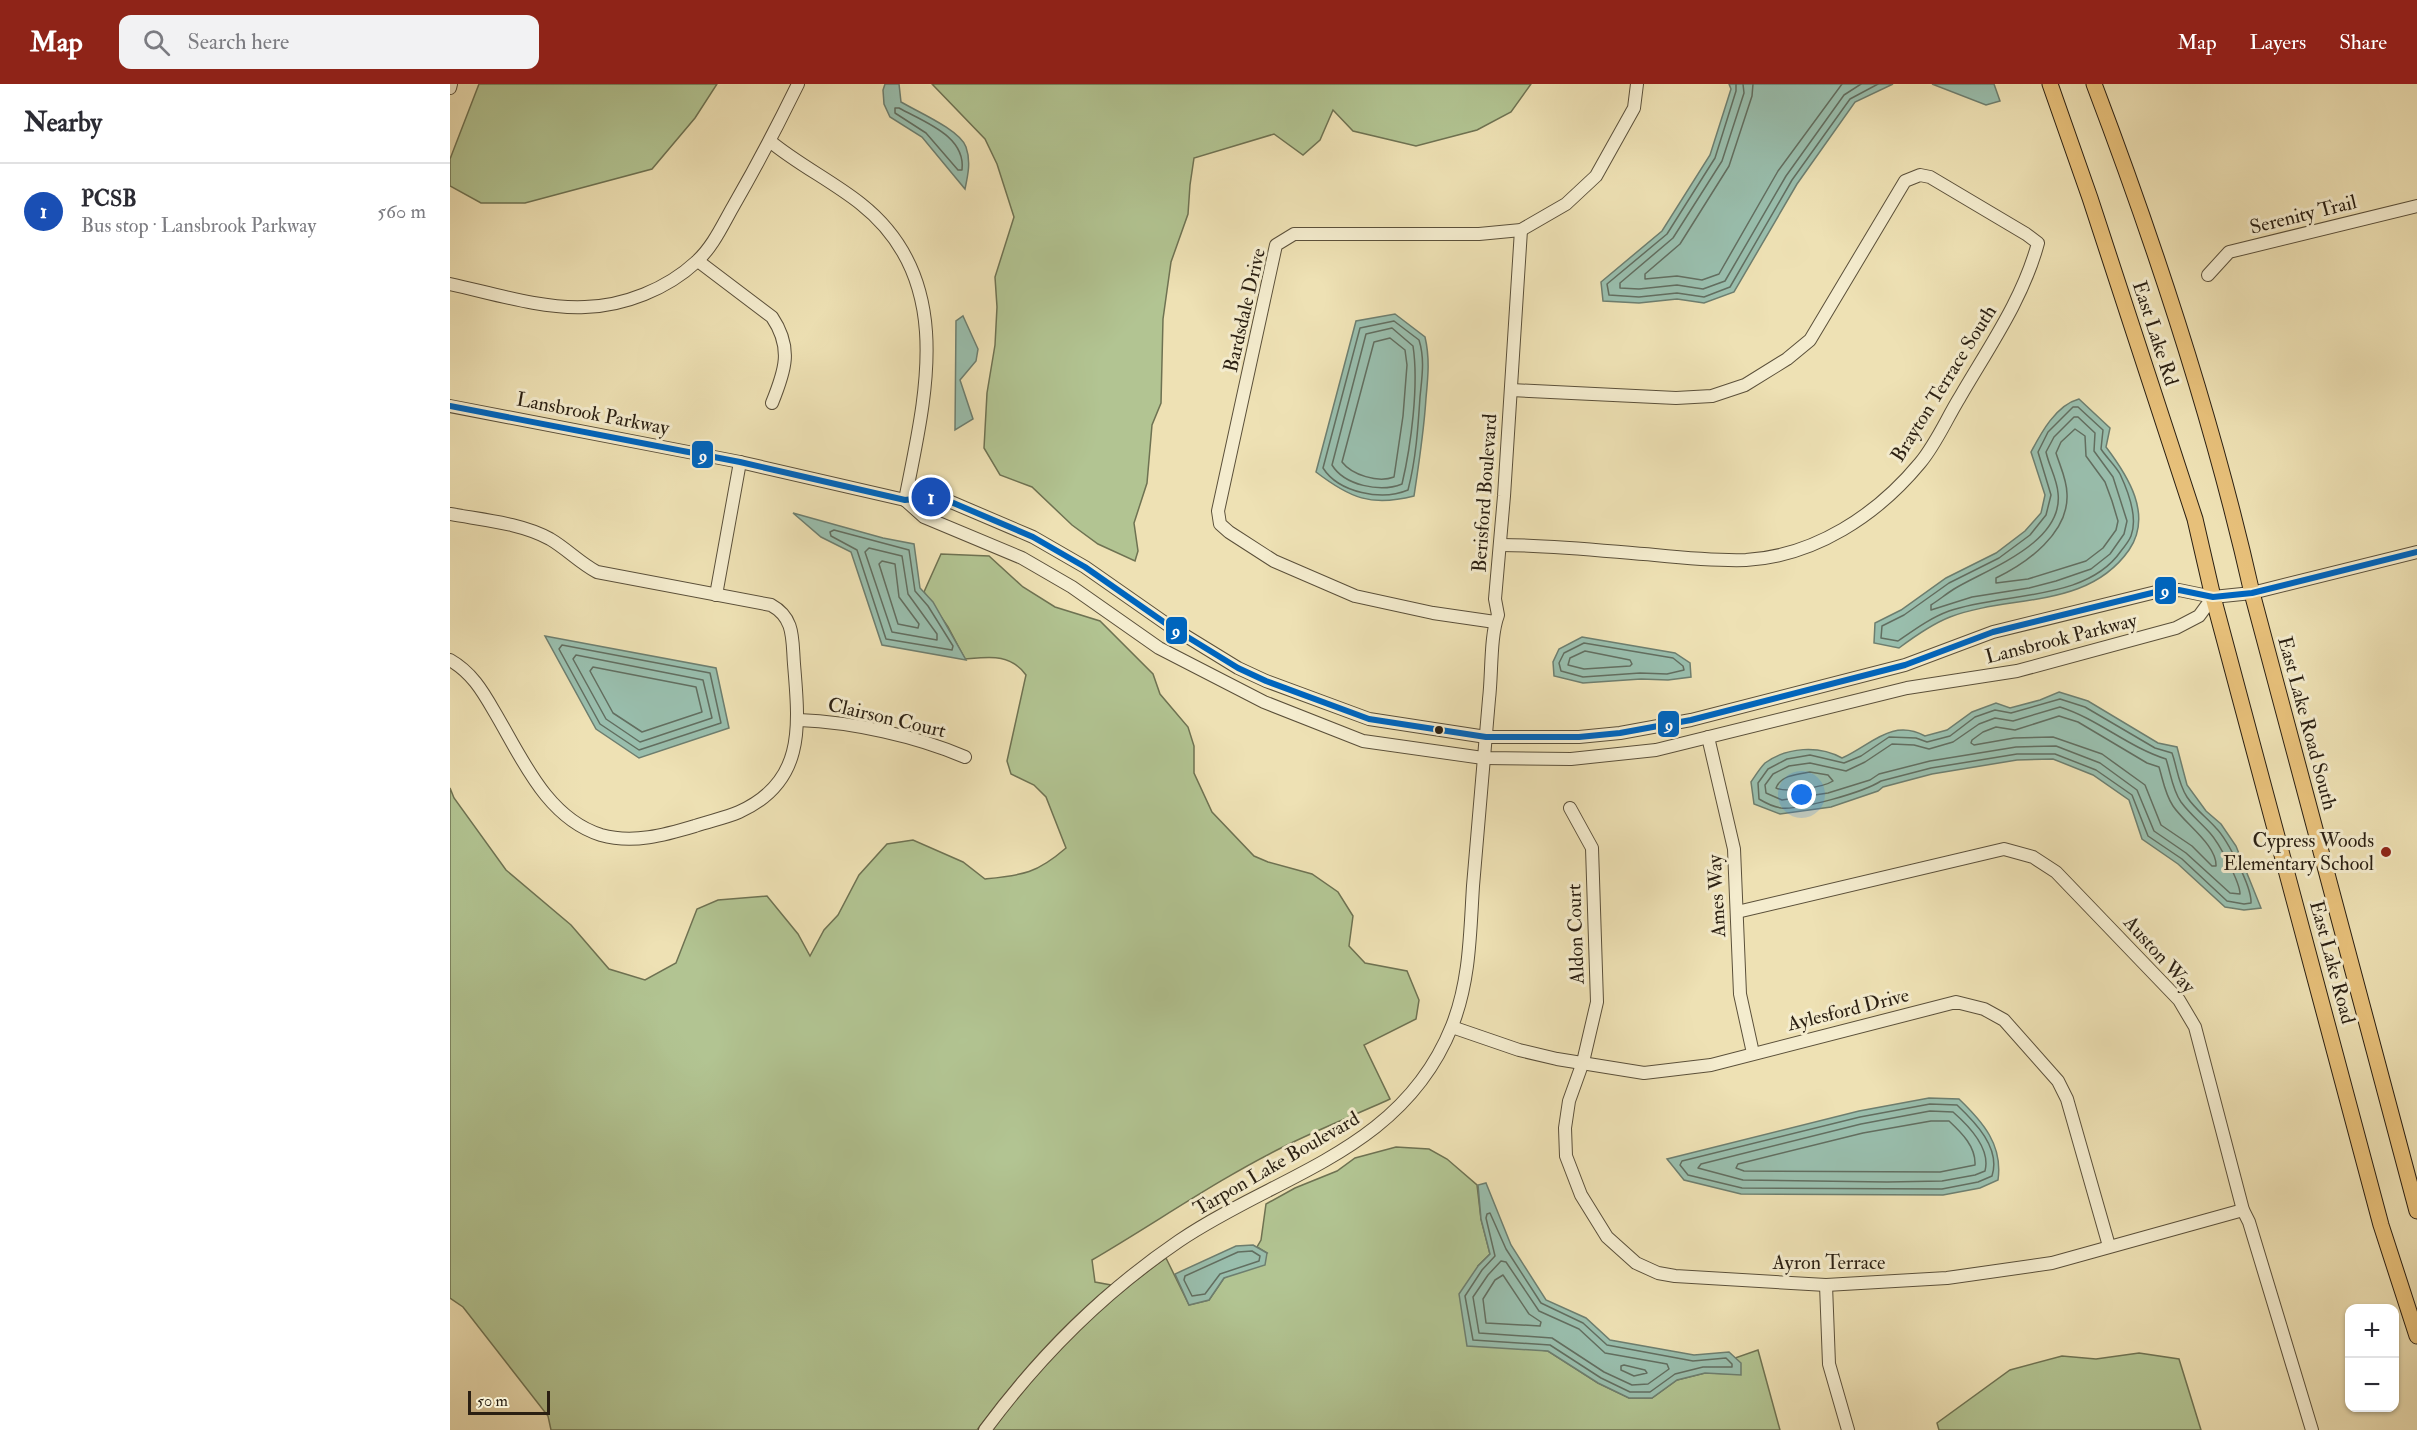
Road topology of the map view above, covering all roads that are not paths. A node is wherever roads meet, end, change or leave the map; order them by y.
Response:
1 (798, 84) edge
2 (1637, 84) edge
3 (2050, 84) edge
4 (2094, 84) edge
5 (771, 142) junction
6 (2417, 206) edge
7 (1521, 230) junction
8 (698, 261) junction
9 (2208, 275) dead end
10 (450, 284) edge
11 (1511, 390) junction
12 (772, 403) dead end
13 (450, 406) edge
14 (740, 462) junction
15 (905, 500) junction
16 (450, 514) edge
17 (1501, 545) junction
18 (2417, 552) edge
19 (2252, 593) junction
20 (716, 595) junction
21 (2213, 597) junction
22 (1496, 622) junction
23 (450, 660) edge
24 (799, 720) junction
25 (1486, 737) junction
26 (1708, 737) junction
27 (965, 757) dead end
28 (1483, 758) junction
29 (1570, 808) dead end
30 (1737, 912) junction
31 (1452, 1027) junction
32 (1753, 1053) junction
33 (1583, 1062) junction
34 (2243, 1210) junction
35 (2417, 1211) edge
36 (2109, 1246) junction
37 (1826, 1285) junction
38 (2417, 1336) edge
39 (985, 1430) edge
40 (1848, 1430) edge
41 (2312, 1430) edge

1 - 5 street
2 - 7 street, Bardsdale Drive
3 - 21 main road, East Lake Rd
4 - 19 main road, East Lake Rd
5 - 8 street
5 - 15 street
6 - 9 street, Serenity Trail
7 - 11 street, Berisford Boulevard
7 - 22 street, Bardsdale Drive
8 - 10 street
8 - 12 street
11 - 17 street, Berisford Boulevard
11 - 17 street, Brayton Terrace South
13 - 14 street, Lansbrook Parkway
14 - 15 street, Lansbrook Parkway
14 - 20 street
15 - 25 street, Lansbrook Parkway
15 - 28 street, Lansbrook Parkway
16 - 20 street
17 - 22 street, Berisford Boulevard
18 - 19 street
19 - 21 street
19 - 35 main road, East Lake Road South
20 - 24 street
21 - 25 street, Lansbrook Parkway
21 - 26 street, Lansbrook Parkway
21 - 38 main road, East Lake Road
22 - 25 street, Berisford Boulevard
23 - 24 street
24 - 27 street, Clairson Court
25 - 28 street, Berisford Boulevard
26 - 28 street, Lansbrook Parkway
26 - 30 street, Ames Way
28 - 31 street, Tarpon Lake Boulevard
29 - 33 street, Aldon Court
30 - 32 street, Ames Way
30 - 34 street, Auston Way
31 - 33 street, Aylesford Drive
31 - 39 street, Tarpon Lake Boulevard
32 - 33 street, Aylesford Drive
32 - 36 street, Aylesford Drive
33 - 37 street, Ayron Terrace
34 - 36 street, Ayron Terrace
34 - 41 street, Auston Way
36 - 37 street, Ayron Terrace
37 - 40 street

